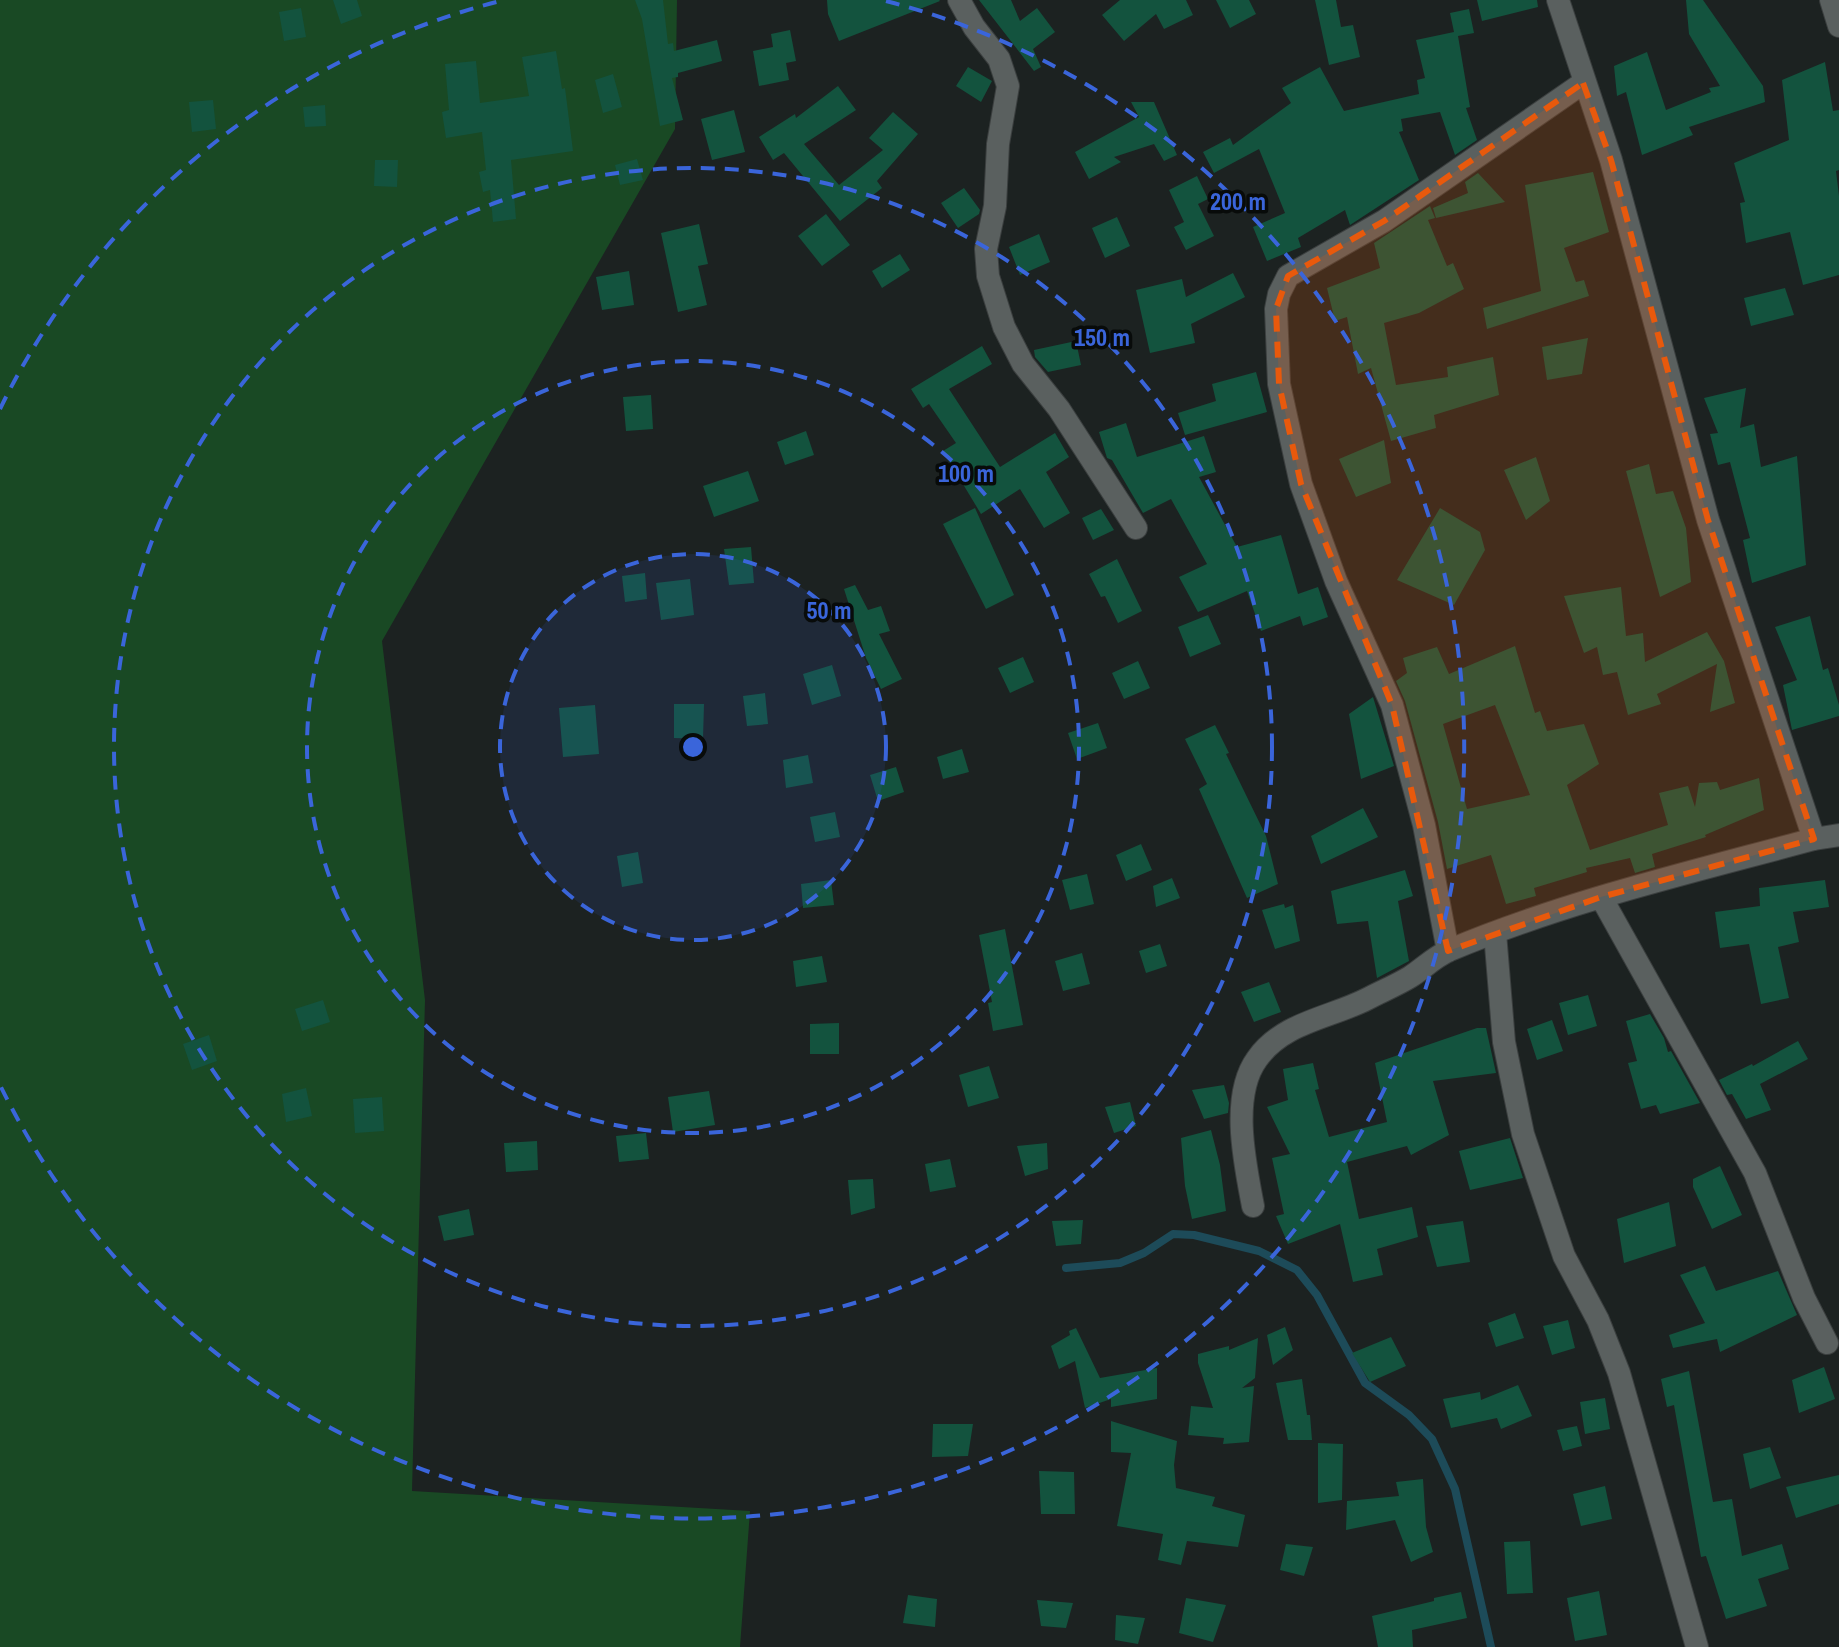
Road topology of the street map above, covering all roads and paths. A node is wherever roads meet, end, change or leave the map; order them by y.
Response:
1 (959, 0) edge
2 (1558, 0) edge
3 (1831, 0) edge
4 (1839, 26) edge
5 (1583, 83) junction
6 (1136, 528) dead end
7 (1839, 835) edge
8 (1814, 839) junction
9 (1601, 897) junction
10 (1495, 933) junction
11 (1448, 951) junction
12 (1253, 1206) dead end
13 (1827, 1343) dead end
14 (1697, 1647) edge

1 - 6 street
2 - 5 street
3 - 4 street
5 - 8 street
5 - 11 street
7 - 8 street
8 - 9 street
9 - 10 street
9 - 13 street
10 - 11 street
10 - 14 street
11 - 12 street

